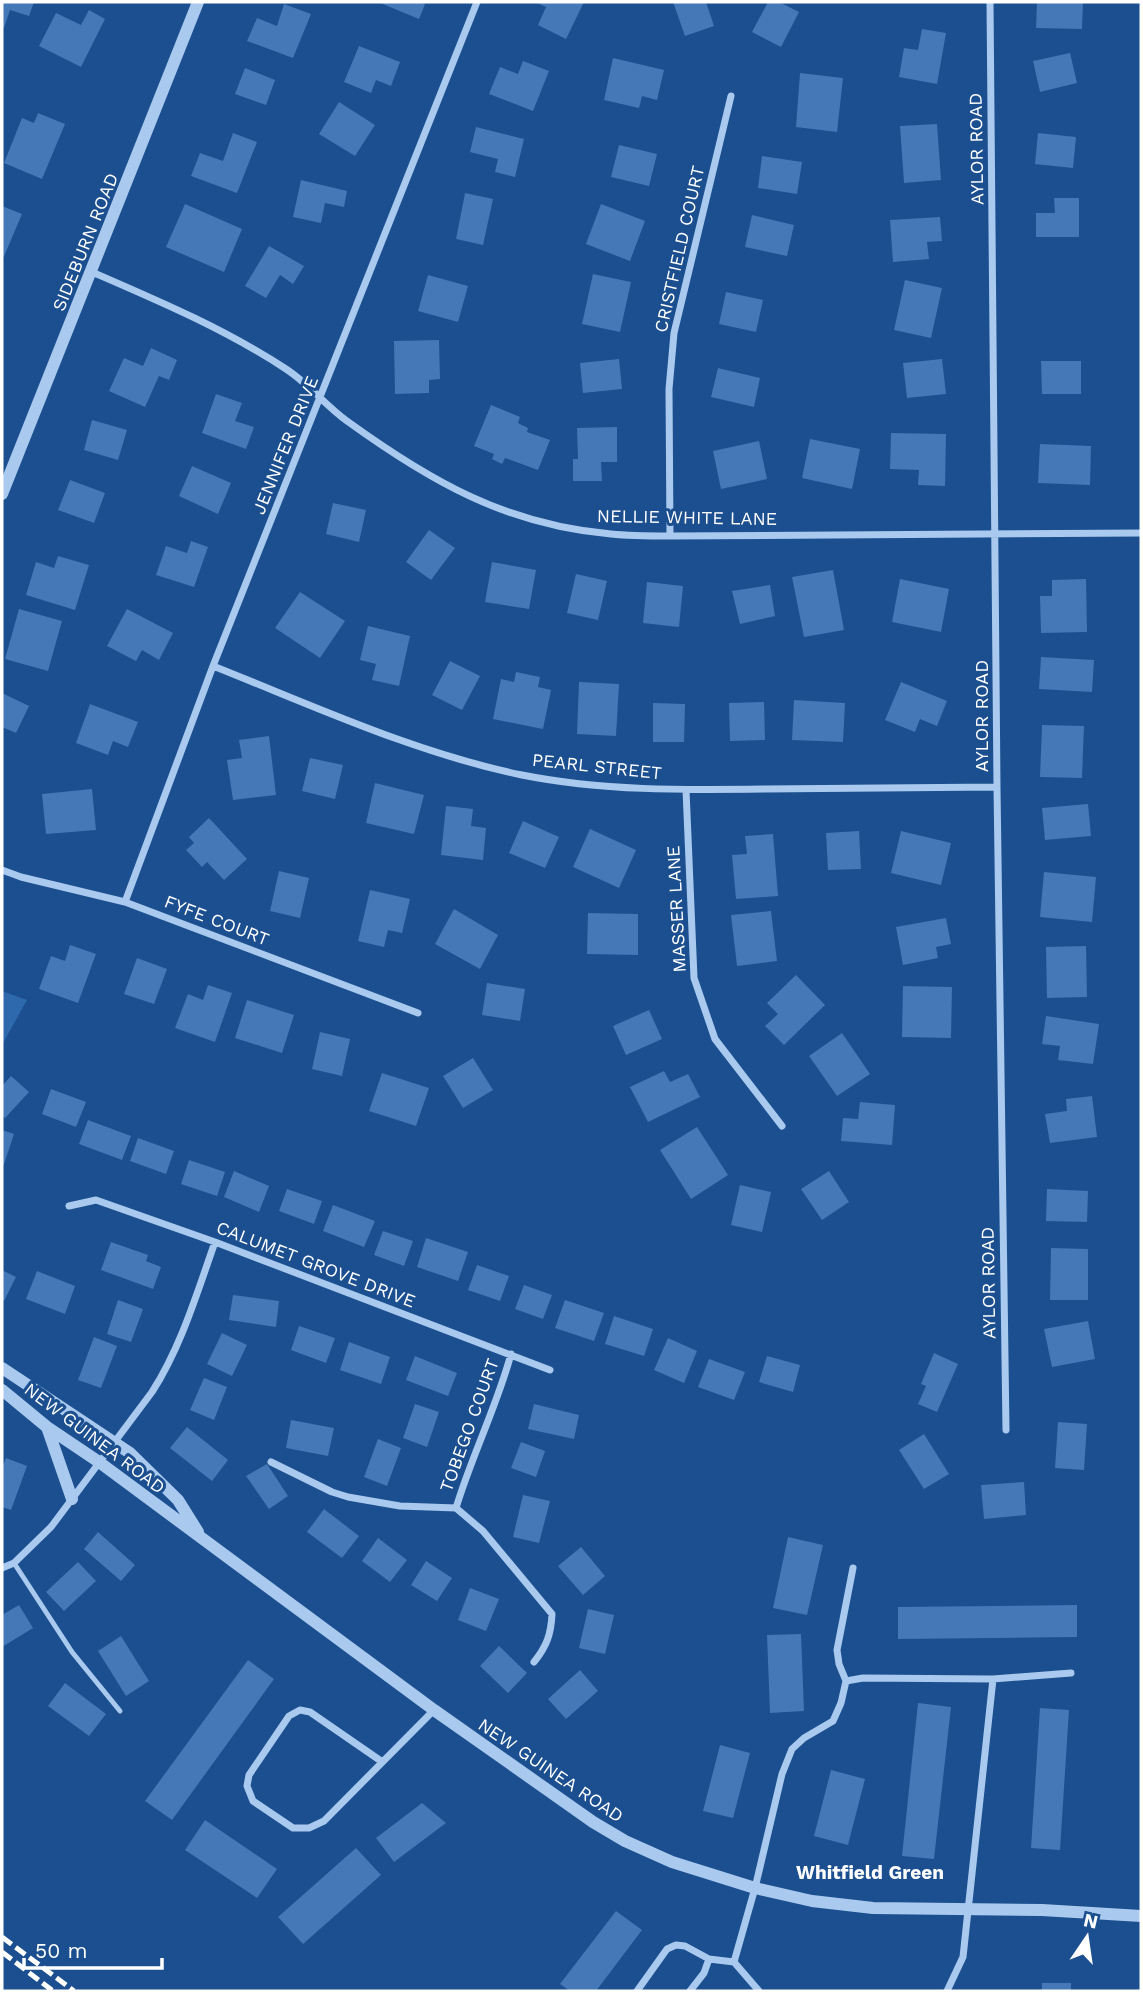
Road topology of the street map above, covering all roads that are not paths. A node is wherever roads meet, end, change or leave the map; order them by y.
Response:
1 (477, 2) edge
2 (990, 2) edge
3 (193, 3) edge
4 (731, 96) dead end
5 (92, 272) junction
6 (321, 397) junction
7 (2, 494) edge
8 (1141, 533) edge
9 (995, 534) junction
10 (670, 536) junction
11 (213, 666) junction
12 (997, 787) junction
13 (686, 790) junction
14 (2, 870) edge
15 (125, 902) junction
16 (418, 1013) dead end
17 (782, 1126) dead end
18 (69, 1206) dead end
19 (215, 1242) junction
20 (511, 1354) junction
21 (2, 1368) edge
22 (550, 1370) dead end
23 (2, 1390) edge
24 (47, 1427) junction
25 (1006, 1430) dead end
26 (114, 1441) junction
27 (99, 1462) junction
28 (271, 1462) dead end
29 (72, 1499) junction
30 (456, 1507) junction
31 (202, 1538) junction
32 (14, 1563) junction
33 (2, 1568) edge
34 (853, 1568) dead end
35 (534, 1662) dead end
36 (1071, 1673) dead end
37 (993, 1679) junction
38 (846, 1681) junction
39 (434, 1710) junction
40 (120, 1711) dead end
41 (381, 1761) junction
42 (755, 1888) junction
43 (968, 1909) junction
44 (1141, 1916) edge
45 (709, 1959) junction
46 (734, 1962) junction
47 (638, 1991) edge
48 (690, 1991) edge
49 (759, 1991) edge
50 (947, 1991) edge

1 - 6 street, JENNIFER DRIVE
2 - 9 street, AYLOR ROAD
3 - 5 street, SIDEBURN ROAD
4 - 10 street, CRISTFIELD COURT
5 - 6 street, NELLIE WHITE LANE
5 - 7 street, SIDEBURN ROAD
6 - 10 street, NELLIE WHITE LANE
6 - 11 street, JENNIFER DRIVE
8 - 9 street, NELLIE WHITE LANE
9 - 10 street, NELLIE WHITE LANE
9 - 12 street, AYLOR ROAD
11 - 13 street, PEARL STREET
11 - 15 street, JENNIFER DRIVE
12 - 13 street, PEARL STREET
12 - 25 street, AYLOR ROAD
13 - 17 street, MASSER LANE
14 - 15 street, FYFE COURT
15 - 16 street, FYFE COURT
18 - 19 street, CALUMET GROVE DRIVE
19 - 20 street, CALUMET GROVE DRIVE
19 - 26 street
20 - 22 street, CALUMET GROVE DRIVE
20 - 30 street, TOBEGO COURT
21 - 26 street, NEW GUINEA ROAD
23 - 24 street, NEW GUINEA ROAD
24 - 27 street, NEW GUINEA ROAD
24 - 29 street
26 - 27 street
26 - 31 street, NEW GUINEA ROAD
27 - 29 street
27 - 31 street, NEW GUINEA ROAD
28 - 30 street
29 - 32 street
30 - 35 street
31 - 39 street, NEW GUINEA ROAD
32 - 33 street
32 - 40 lane
34 - 38 street
36 - 37 street
37 - 38 street
37 - 43 street
38 - 42 street
39 - 41 street
39 - 42 street, NEW GUINEA ROAD
41 - 41 street
42 - 43 street, NEW GUINEA ROAD
42 - 46 street
43 - 44 street, NEW GUINEA ROAD
43 - 50 street
45 - 46 street
45 - 47 street
45 - 48 street
46 - 49 street

